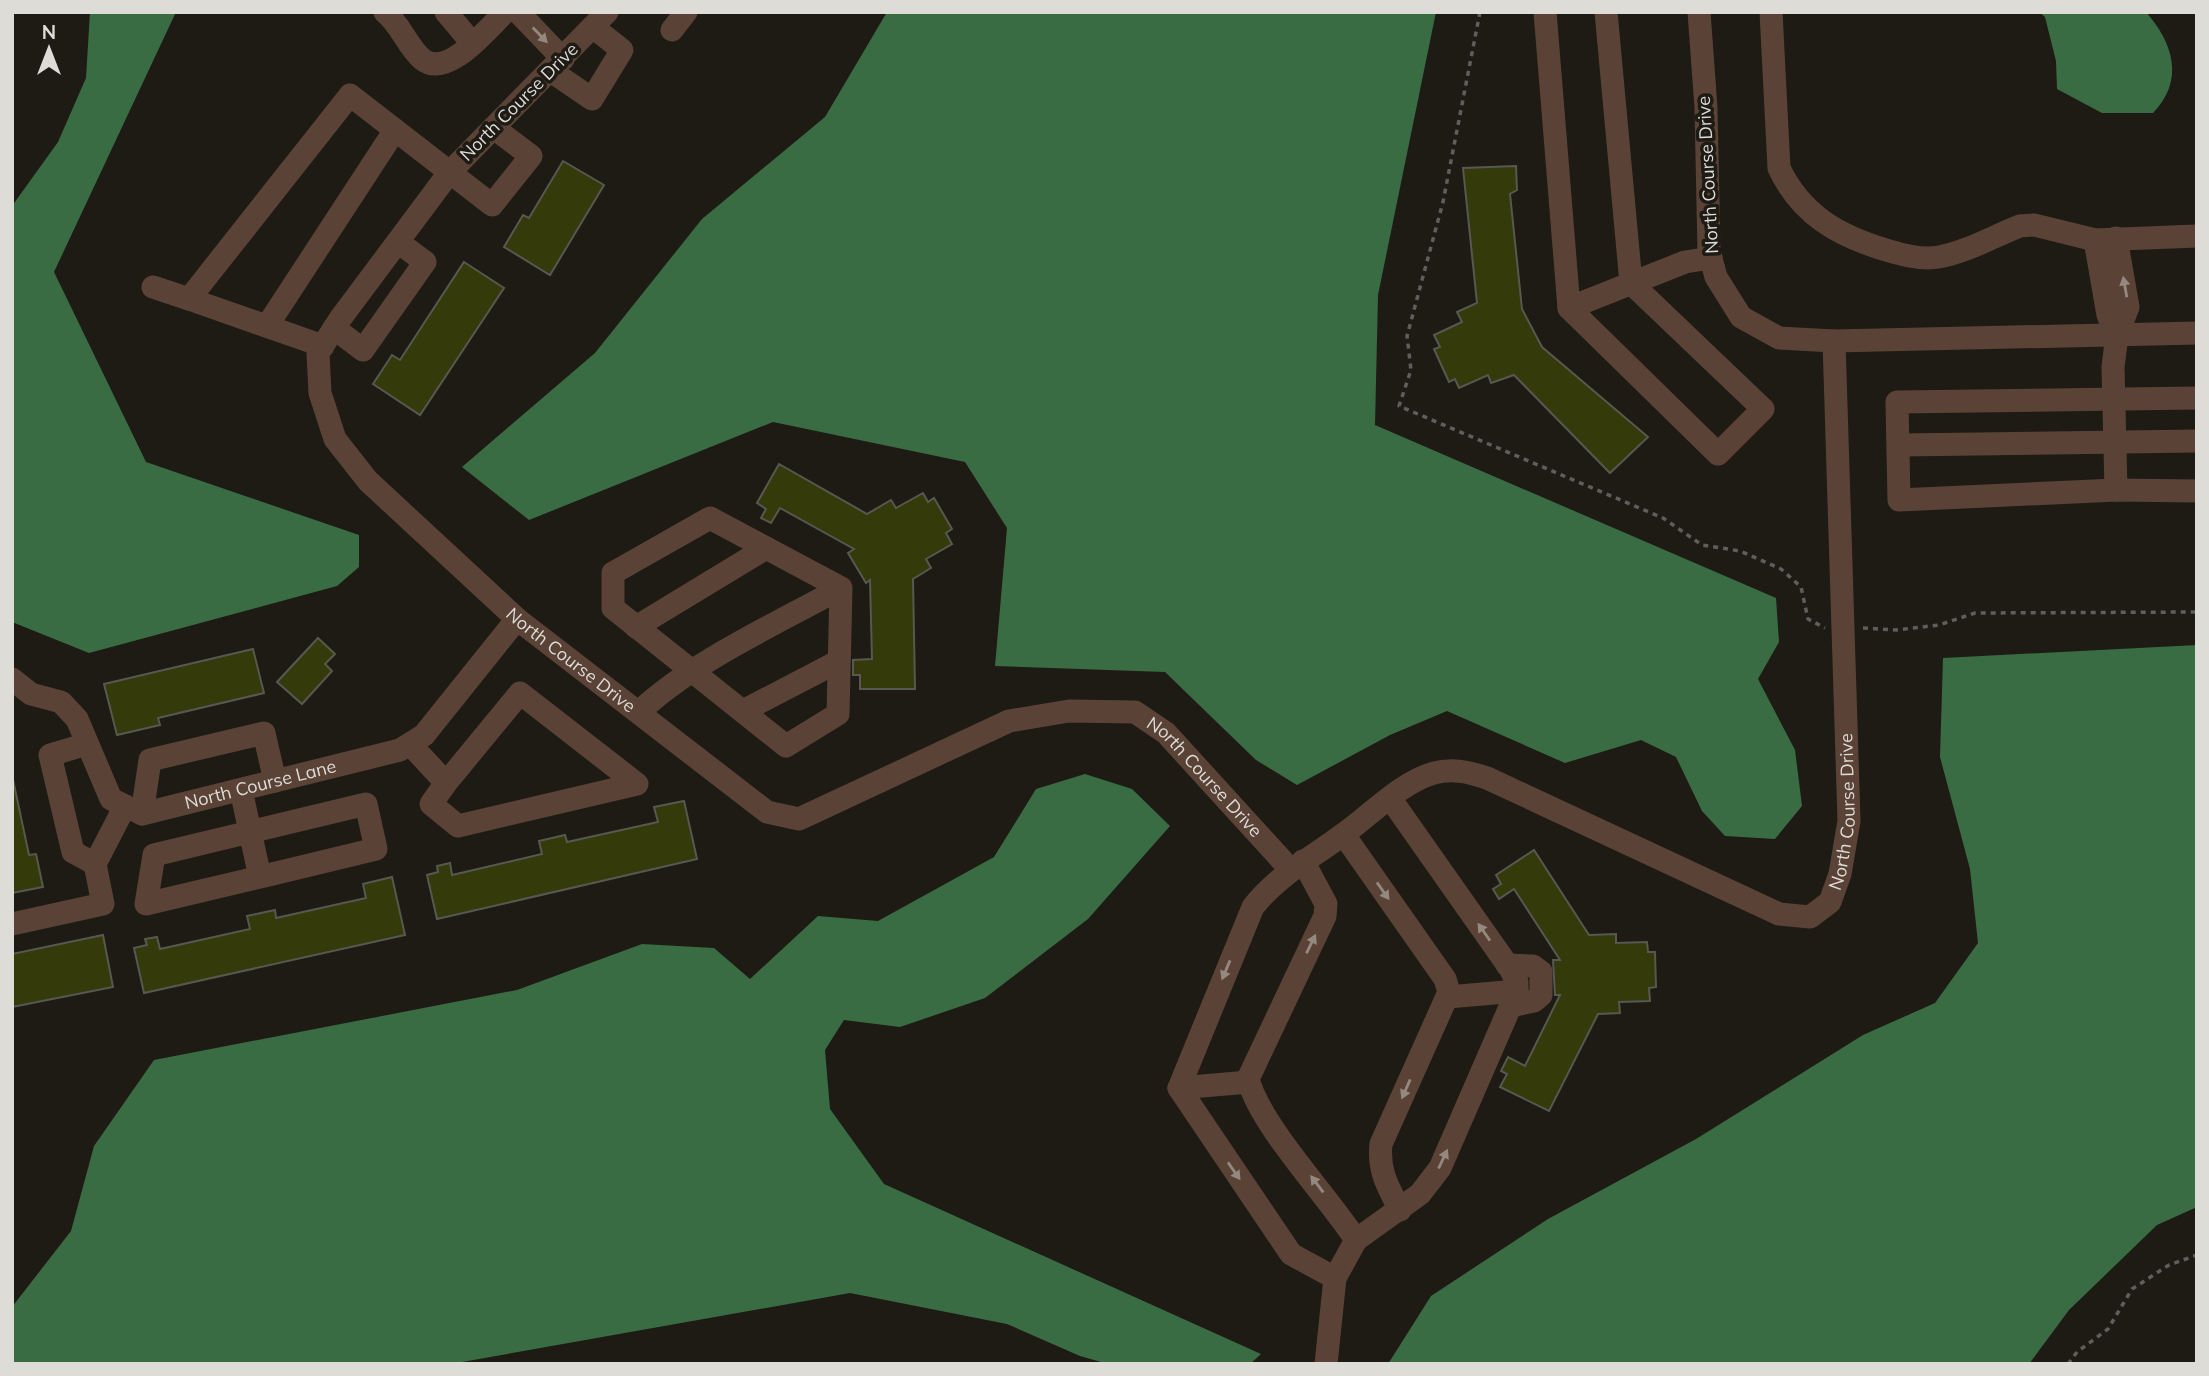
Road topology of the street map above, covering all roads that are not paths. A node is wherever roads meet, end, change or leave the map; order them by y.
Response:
1 (386, 12) edge
2 (446, 12) edge
3 (505, 12) edge
4 (518, 12) edge
5 (1545, 12) edge
6 (1606, 12) edge
7 (1699, 12) edge
8 (1771, 12) edge
9 (600, 20) edge
10 (472, 43) junction
11 (557, 65) junction
12 (495, 128) junction
13 (395, 130) junction
14 (449, 173) junction
15 (2197, 236) edge
16 (2106, 239) junction
17 (398, 242) junction
18 (1711, 258) junction
19 (1631, 283) junction
20 (153, 287) dead end
21 (189, 299) junction
22 (1569, 307) junction
23 (267, 326) junction
24 (2197, 333) edge
25 (2117, 335) junction
26 (328, 337) junction
27 (1834, 341) junction
28 (2197, 398) edge
29 (2113, 399) junction
30 (2197, 441) edge
31 (2114, 443) junction
32 (1899, 445) junction
33 (2116, 490) junction
34 (2197, 491) edge
35 (766, 548) junction
36 (841, 588) junction
37 (517, 619) junction
38 (636, 627) junction
39 (839, 662) junction
40 (692, 672) junction
41 (12, 679) edge
42 (639, 712) junction
43 (743, 712) junction
44 (87, 744) junction
45 (410, 744) junction
46 (275, 781) junction
47 (446, 783) junction
48 (240, 790) junction
49 (1390, 798) junction
50 (133, 810) junction
51 (251, 831) junction
52 (1344, 835) junction
53 (94, 864) junction
54 (1297, 865) junction
55 (260, 877) junction
56 (12, 924) edge
57 (1448, 997) junction
58 (1513, 999) junction
59 (1249, 1082) junction
60 (1179, 1088) junction
61 (1400, 1210) junction
62 (1356, 1240) junction
63 (1335, 1278) junction
64 (1326, 1364) edge

1 - 10 street
2 - 10 street
3 - 10 street
4 -> 11 street
5 - 22 street
6 - 19 street
7 - 18 street, North Course Drive
8 - 16 street
9 - 11 street, North Course Drive
9 - 11 street
11 - 12 street, North Course Drive
12 - 14 street, North Course Drive
12 - 14 street
13 - 14 street
13 - 21 street
13 - 23 street
14 - 17 street, North Course Drive
15 - 16 street
16 - 25 street
17 - 26 street, North Course Drive
17 - 26 street
18 - 19 street
18 - 27 street, North Course Drive
19 - 22 street
19 - 22 street
20 - 21 street
21 - 23 street
23 - 26 street
24 - 25 street, North Course Drive
25 - 27 street, North Course Drive
25 - 29 street
26 - 37 street, North Course Drive
27 - 49 street, North Course Drive
28 - 29 street
29 - 31 street
29 - 32 street
30 - 31 street
31 - 32 street
31 - 33 street
32 - 33 street
33 - 34 street
35 - 36 street
35 - 38 street
35 - 38 street
36 - 39 street
36 - 40 street
37 - 42 street, North Course Drive
37 - 45 street, North Course Lane
38 - 40 street
39 - 43 street
39 - 43 street
40 - 42 street
40 - 43 street
41 - 44 street
42 - 54 street, North Course Drive
44 - 50 street
44 - 53 street
45 - 46 street, North Course Lane
45 - 47 street
46 - 48 street, North Course Lane
46 - 50 street
47 - 47 street
48 - 50 street, North Course Lane
48 - 51 street
49 - 52 street, North Course Drive
58 -> 49 street
50 - 53 street
51 - 55 street
51 - 55 street
51 - 55 street
52 - 54 street, North Course Drive
52 -> 57 street
53 - 56 street
59 -> 54 street, North Course Drive
54 -> 60 street, North Course Drive
57 - 58 street
57 -> 61 street
61 -> 58 street
59 - 60 street
62 -> 59 street
60 -> 63 street
61 - 62 street
62 - 63 street
63 - 64 street

